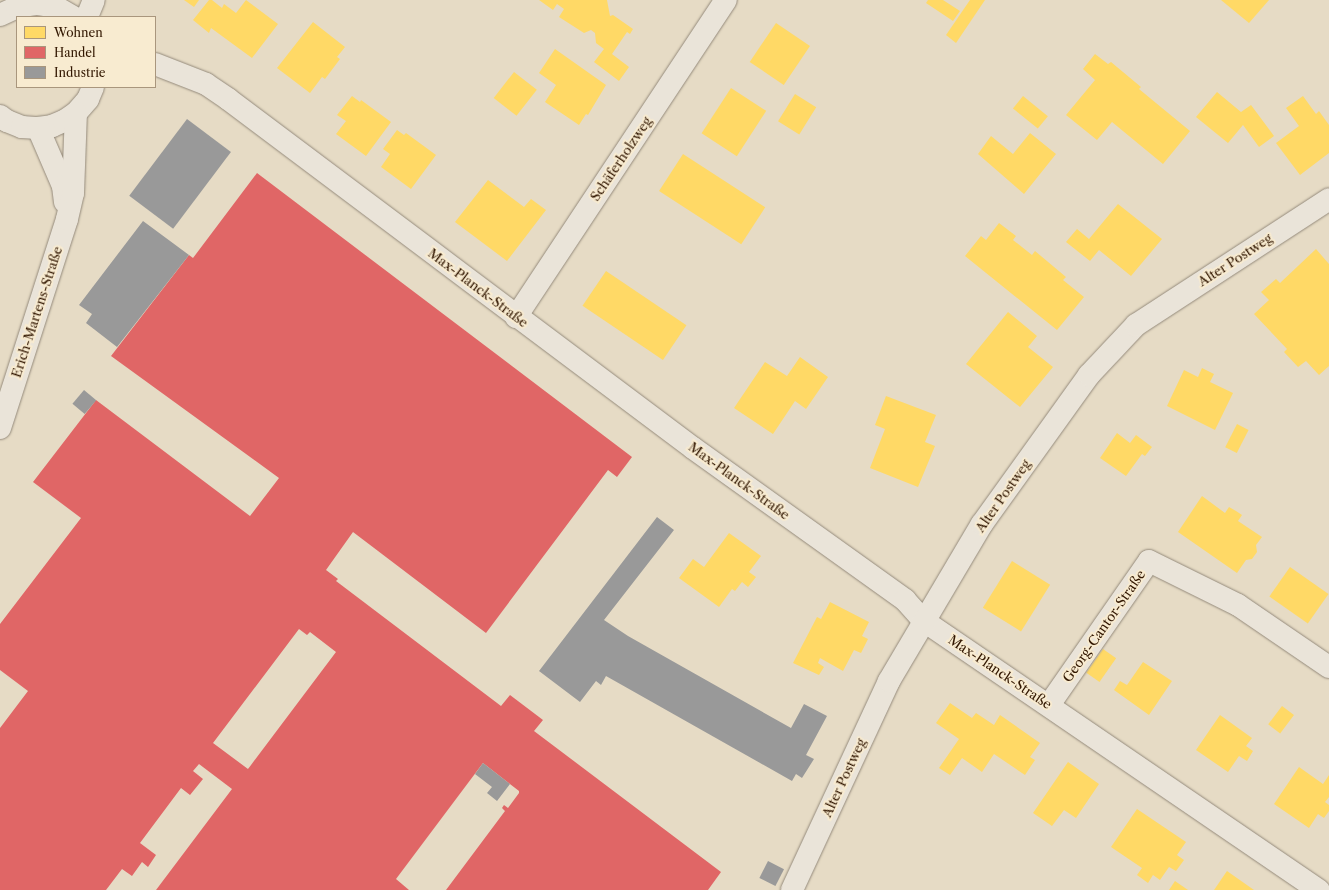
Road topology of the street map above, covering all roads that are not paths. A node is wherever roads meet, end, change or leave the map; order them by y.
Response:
1 (94, 0) edge
2 (726, 0) edge
3 (64, 8) edge
4 (0, 15) edge
5 (87, 16) edge
6 (158, 68) edge
7 (106, 88) edge
8 (86, 100) edge
9 (0, 116) edge
10 (38, 128) junction
11 (1329, 199) edge
12 (67, 219) junction
13 (516, 317) junction
14 (0, 428) edge
15 (924, 621) junction
16 (1329, 667) edge
17 (1049, 705) junction
18 (792, 890) edge
19 (1319, 890) edge

1 - 5 street
2 - 13 street, Schäferholzweg
3 - 4 street
6 - 13 street, Max-Planck-Straße
7 - 8 street
8 - 10 street
8 - 12 street, Erich-Martens-Straße
9 - 10 street
10 - 12 street, Erich-Martens-Straße
11 - 15 street, Alter Postweg
12 - 14 street, Erich-Martens-Straße
13 - 15 street, Max-Planck-Straße
15 - 17 street, Max-Planck-Straße
15 - 18 street, Alter Postweg
16 - 17 street, Georg-Cantor-Straße
17 - 19 street, Max-Planck-Straße

